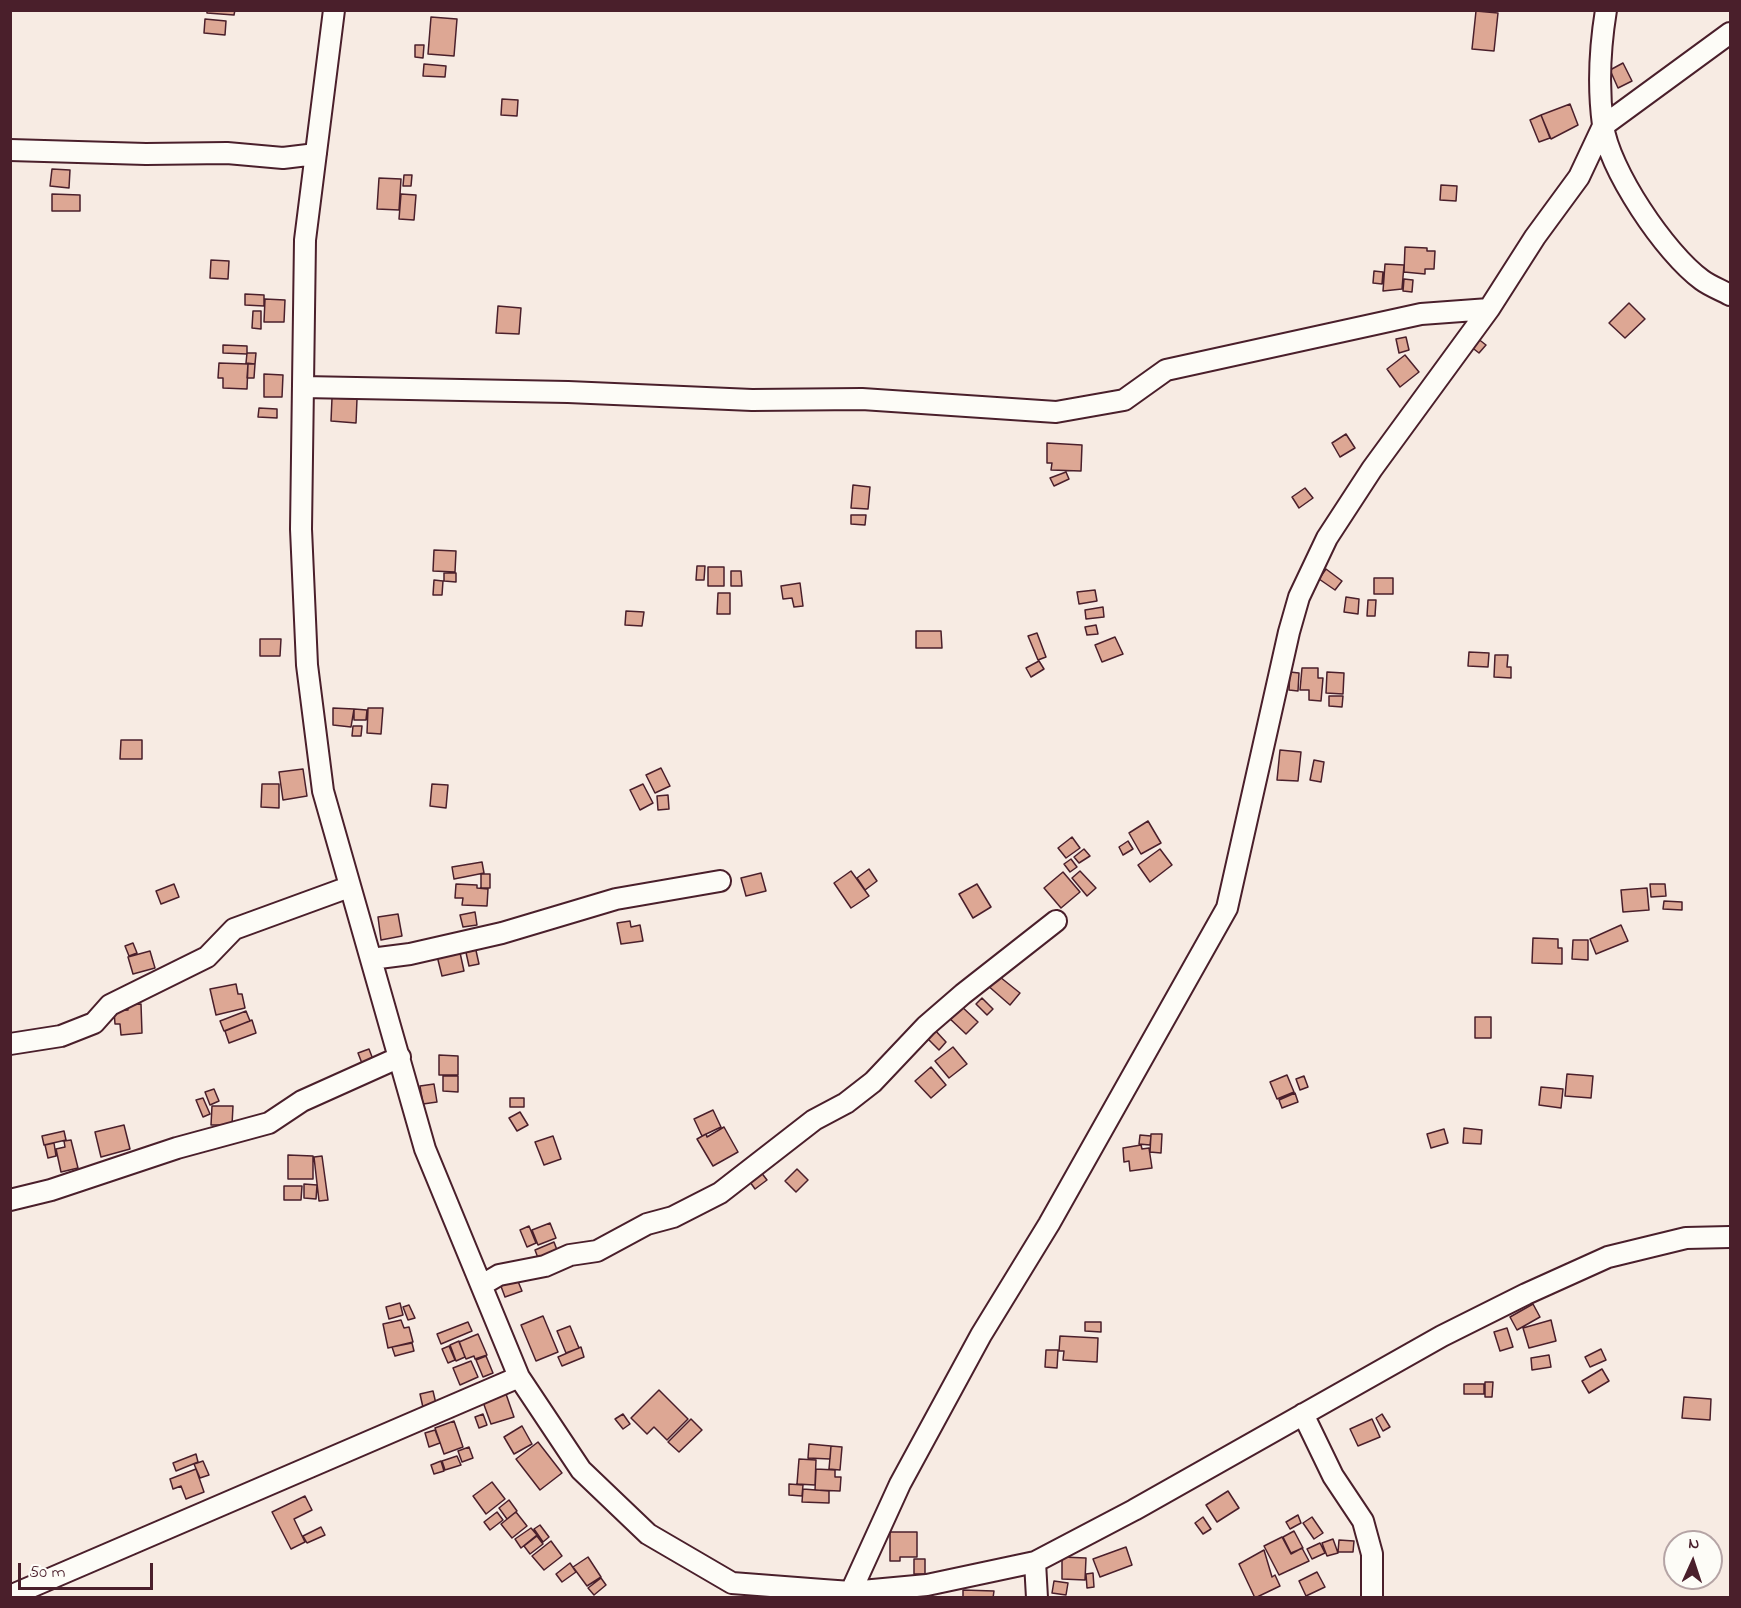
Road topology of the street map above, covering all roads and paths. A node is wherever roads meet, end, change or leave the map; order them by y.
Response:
1 (334, 10) edge
2 (1606, 10) edge
3 (1731, 33) edge
4 (1603, 126) junction
5 (10, 150) edge
6 (315, 154) junction
7 (1731, 295) edge
8 (1490, 309) junction
9 (303, 387) junction
10 (720, 881) dead end
11 (349, 887) junction
12 (1056, 921) dead end
13 (370, 959) junction
14 (10, 1044) edge
15 (400, 1057) junction
16 (10, 1200) edge
17 (1731, 1237) edge
18 (482, 1286) junction
19 (519, 1377) junction
20 (1303, 1414) junction
21 (1035, 1562) junction
22 (850, 1595) edge
23 (10, 1596) edge
24 (1037, 1598) edge
25 (1372, 1598) edge

1 - 6 street
2 - 4 street
3 - 4 street
4 - 7 street
4 - 8 street
5 - 6 street
6 - 9 street
8 - 9 street
8 - 22 street
9 - 11 street
10 - 13 street
11 - 13 street
11 - 14 street
12 - 18 street
13 - 15 street
15 - 16 street
15 - 18 street
17 - 20 street
18 - 19 street
19 - 22 street
19 - 23 street
20 - 21 street
20 - 25 street
21 - 22 street
21 - 24 street

